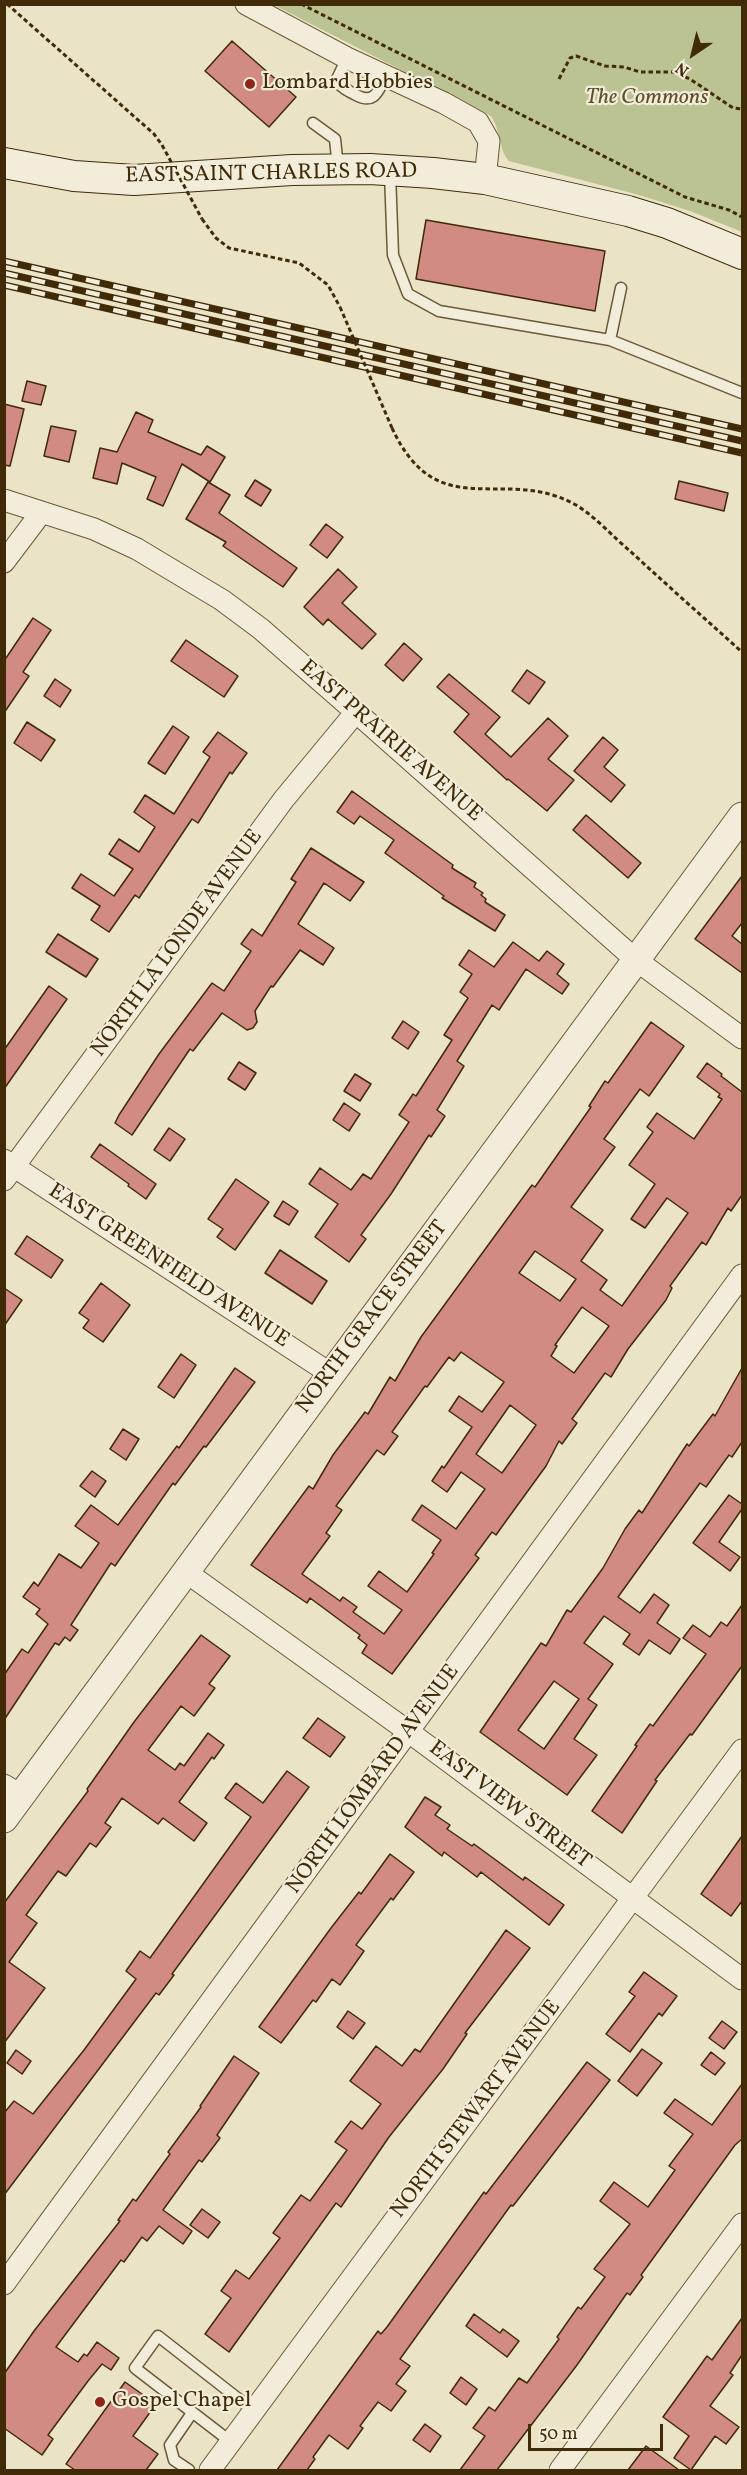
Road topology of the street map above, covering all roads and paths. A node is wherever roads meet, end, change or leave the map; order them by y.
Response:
1 (7, 4) edge
2 (246, 4) edge
3 (301, 4) edge
4 (347, 58) junction
5 (386, 76) junction
6 (559, 79) dead end
7 (742, 109) edge
8 (313, 123) dead end
9 (4, 163) edge
10 (338, 169) junction
11 (389, 170) junction
12 (485, 179) junction
13 (742, 217) edge
14 (742, 254) edge
15 (621, 288) dead end
16 (610, 340) junction
17 (742, 393) edge
18 (4, 500) edge
19 (41, 513) junction
20 (4, 562) edge
21 (742, 652) edge
22 (356, 712) junction
23 (742, 816) edge
24 (636, 960) junction
25 (742, 1038) edge
26 (8, 1169) edge
27 (742, 1275) edge
28 (332, 1374) junction
29 (186, 1572) junction
30 (409, 1732) junction
31 (742, 1750) edge
32 (13, 1790) edge
33 (4, 1819) edge
34 (634, 1899) junction
35 (742, 1979) edge
36 (742, 2224) edge
37 (4, 2284) edge
38 (254, 2411) junction
39 (192, 2413) junction
40 (231, 2442) junction
41 (189, 2470) edge
42 (210, 2470) edge
43 (560, 2470) edge

1 - 21 path, bridge
2 - 4 street
3 - 13 path
4 - 5 street
4 - 5 lane
5 - 12 street
6 - 7 path
8 - 10 lane
9 - 10 main road, EAST SAINT CHARLES ROAD
10 - 11 main road, EAST SAINT CHARLES ROAD
11 - 12 main road, EAST SAINT CHARLES ROAD
11 - 16 lane
12 - 14 main road, EAST SAINT CHARLES ROAD
15 - 16 lane
16 - 17 lane
18 - 19 street, EAST PRAIRIE AVENUE
19 - 20 street
19 - 22 street, EAST PRAIRIE AVENUE
22 - 24 street, EAST PRAIRIE AVENUE
22 - 26 street, NORTH LA LONDE AVENUE
23 - 24 street, NORTH GRACE STREET
24 - 25 street, EAST PRAIRIE AVENUE
24 - 28 street, NORTH GRACE STREET
26 - 28 street, EAST GREENFIELD AVENUE
27 - 30 street, NORTH LOMBARD AVENUE
28 - 29 street, NORTH GRACE STREET
29 - 30 street, EAST VIEW STREET
29 - 32 street, NORTH GRACE STREET
30 - 34 street, EAST VIEW STREET
30 - 37 street, NORTH LOMBARD AVENUE
31 - 34 street, NORTH STEWART AVENUE
32 - 33 street, NORTH GRACE STREET
34 - 35 street, EAST VIEW STREET
34 - 38 street, NORTH STEWART AVENUE
36 - 43 street
38 - 39 lane
38 - 40 street, NORTH STEWART AVENUE
39 - 40 lane
39 - 41 lane
40 - 42 street, NORTH STEWART AVENUE

